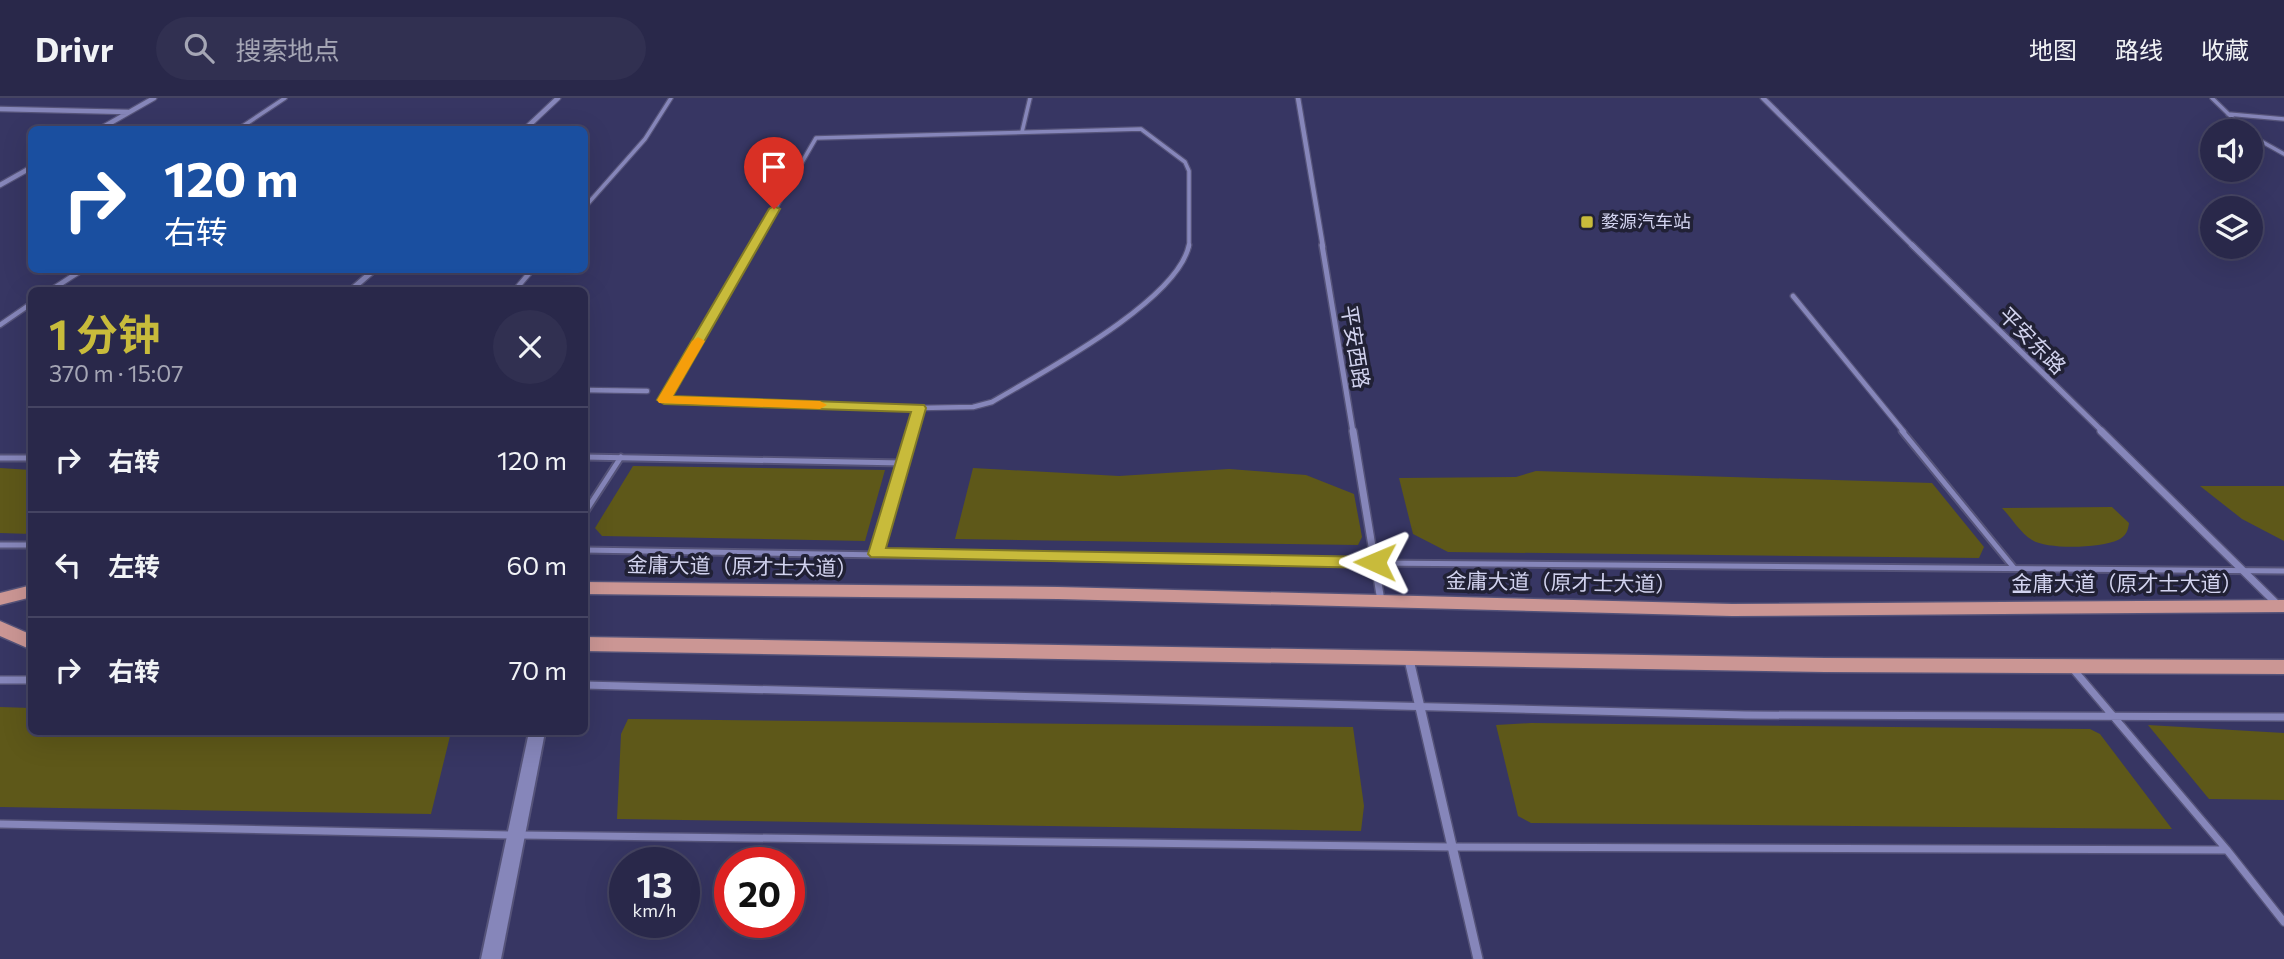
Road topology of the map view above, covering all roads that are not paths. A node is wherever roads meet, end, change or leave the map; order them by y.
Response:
1 (154, 98) edge
2 (285, 98) edge
3 (558, 98) edge
4 (671, 98) edge
5 (1030, 98) edge
6 (1298, 98) edge
7 (1763, 98) edge
8 (2212, 98) edge
9 (0, 108) edge
10 (128, 112) junction
11 (2228, 114) junction
12 (2233, 119) edge
13 (2284, 119) edge
14 (105, 126) edge
15 (243, 126) edge
16 (528, 126) edge
17 (1022, 132) junction
18 (2263, 142) edge
19 (2284, 154) edge
20 (28, 169) edge
21 (0, 186) edge
22 (588, 203) edge
23 (77, 273) edge
24 (371, 273) edge
25 (529, 273) edge
26 (56, 287) edge
27 (354, 287) edge
28 (518, 287) edge
29 (1793, 296) dead end
30 (28, 306) edge
31 (0, 325) edge
32 (588, 390) edge
33 (647, 391) dead end
34 (919, 408) junction
35 (588, 457) edge
36 (621, 457) junction
37 (0, 458) edge
38 (28, 458) edge
39 (903, 463) junction
40 (588, 508) edge
41 (0, 545) edge
42 (28, 545) edge
43 (588, 550) edge
44 (876, 554) junction
45 (1375, 562) junction
46 (2014, 568) junction
47 (2243, 571) junction
48 (2284, 571) edge
49 (588, 588) edge
50 (28, 592) edge
51 (0, 599) edge
52 (1381, 601) junction
53 (2281, 606) edge
54 (0, 628) edge
55 (28, 641) edge
56 (588, 643) edge
57 (1409, 658) junction
58 (2071, 666) junction
59 (2284, 667) edge
60 (0, 680) edge
61 (28, 680) edge
62 (588, 685) edge
63 (1420, 706) junction
64 (2116, 716) junction
65 (2284, 717) edge
66 (536, 735) edge
67 (0, 824) edge
68 (516, 835) junction
69 (1452, 847) junction
70 (2227, 850) junction
71 (2284, 922) edge
72 (491, 959) edge
73 (1478, 959) edge

1 - 10 street
2 - 15 lane
3 - 16 street
4 - 22 lane
5 - 17 lane
6 - 45 street, 平安西路
7 - 47 street, 平安东路
8 - 11 lane
9 - 10 street
10 - 14 street
11 - 12 lane
11 - 13 lane
17 - 34 lane
17 - 34 lane
18 - 19 lane
20 - 21 street
23 - 26 lane
24 - 27 street
25 - 28 lane
29 - 46 lane
30 - 31 lane
32 - 33 lane
34 - 39 lane
35 - 36 lane
36 - 39 lane
36 - 40 lane
37 - 38 lane
39 - 44 lane
41 - 42 lane
43 - 44 lane
44 - 45 lane
45 - 46 lane
45 - 52 street, 平安西路
46 - 47 lane
47 - 48 lane
47 - 53 street, 平安东路
49 - 52 main road, 金庸大道（原才士大道）
50 - 51 main road
52 - 53 main road, 金庸大道（原才士大道）
54 - 55 main road
56 - 57 main road
57 - 58 main road
57 - 63 street
58 - 59 main road
58 - 64 lane
60 - 61 lane
62 - 63 lane
63 - 64 lane
63 - 69 street
64 - 65 lane
64 - 70 lane
66 - 68 street
67 - 68 lane
68 - 69 lane
68 - 72 street
69 - 70 lane
69 - 73 street
70 - 71 lane

